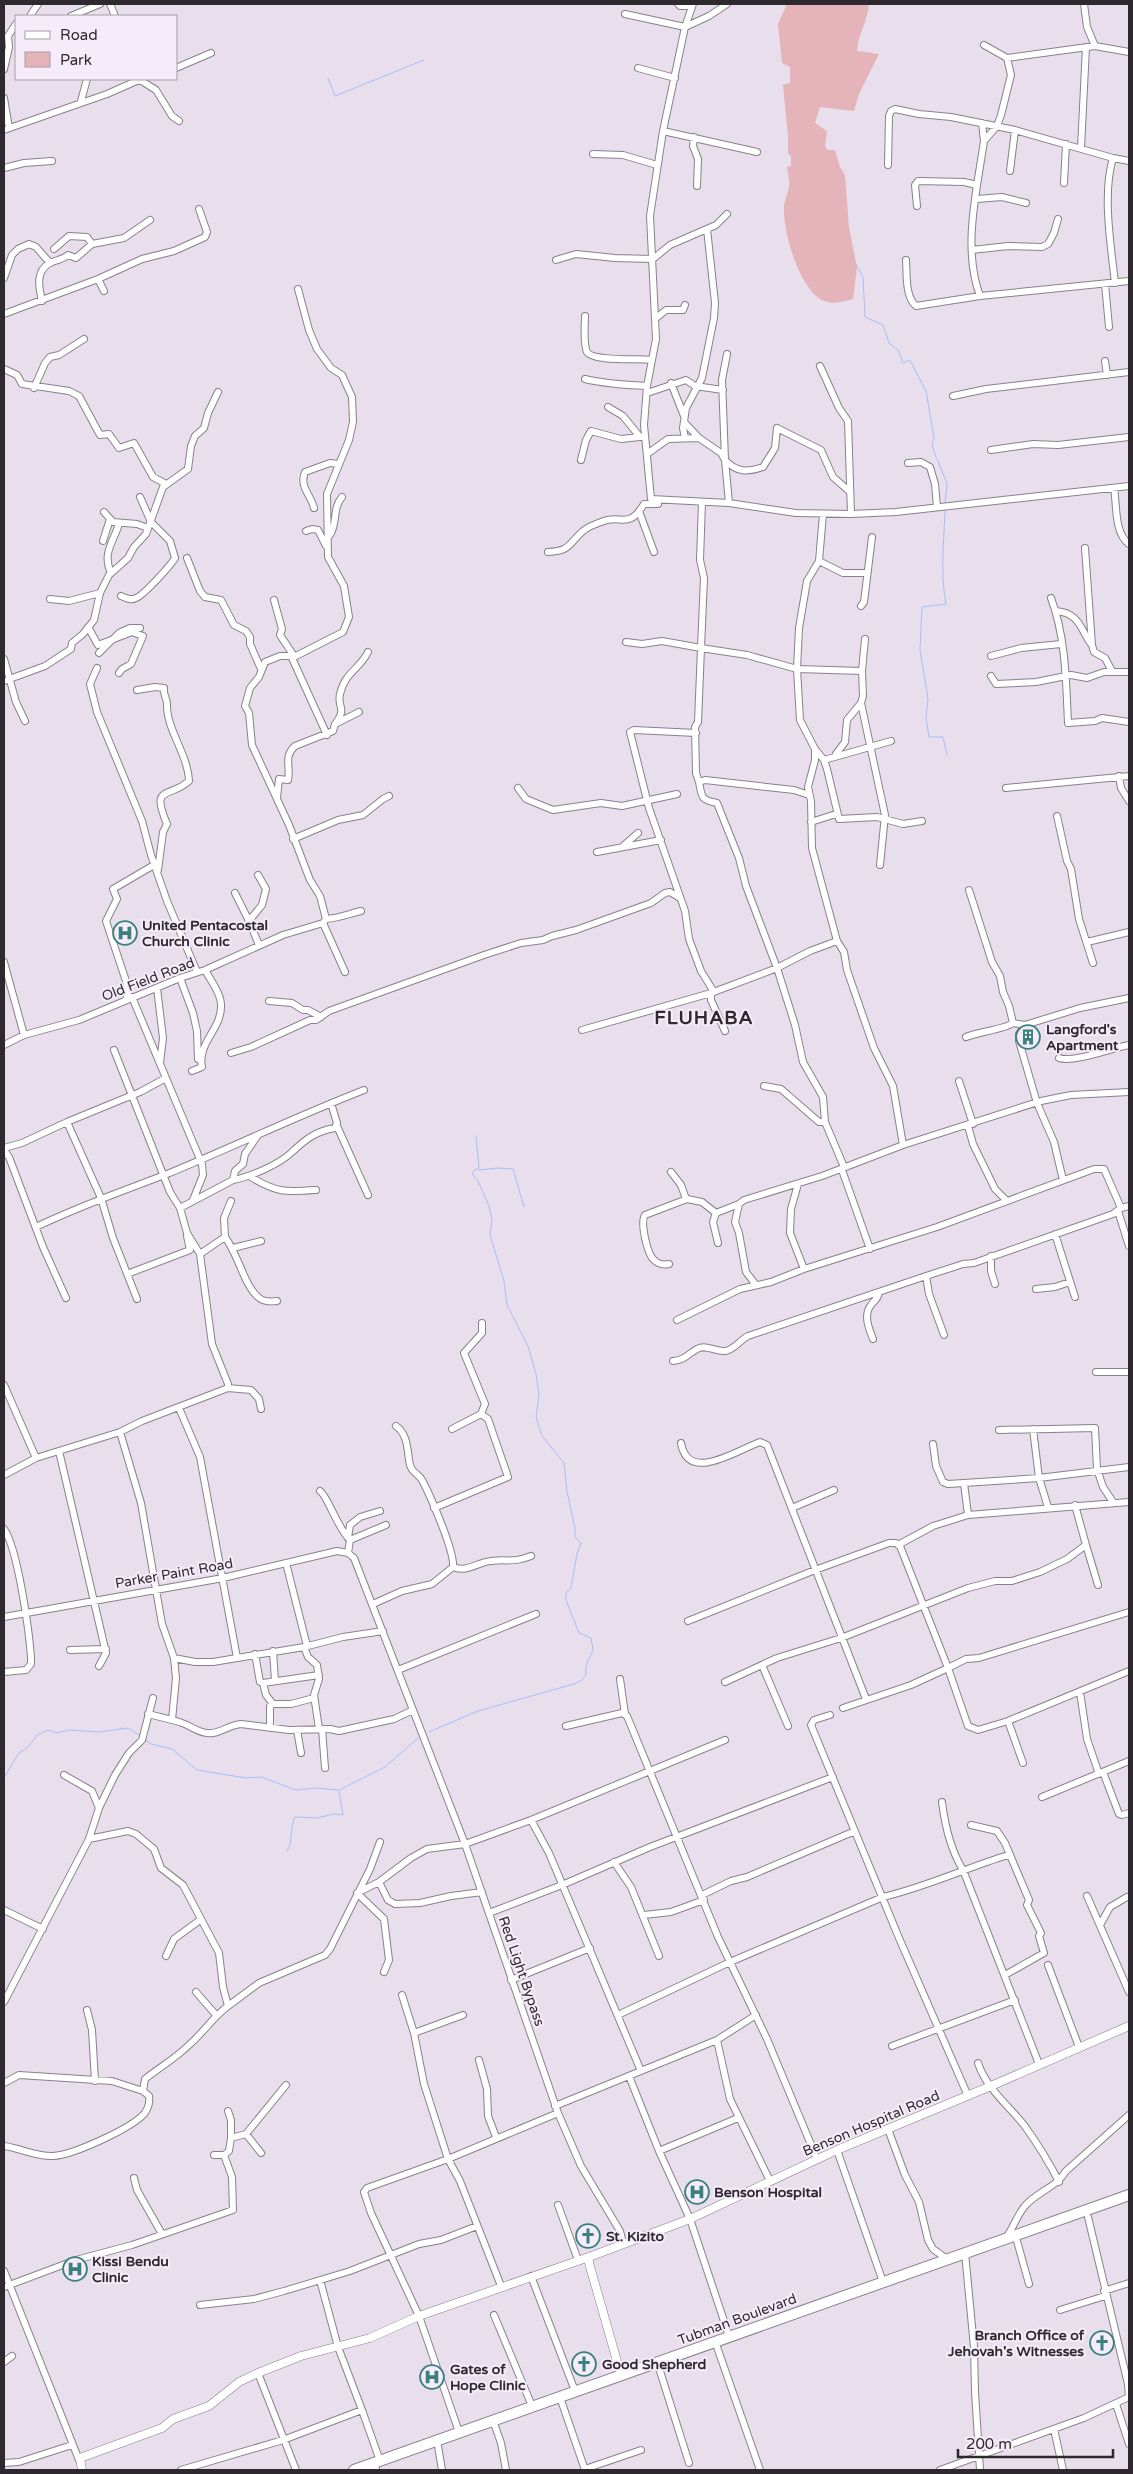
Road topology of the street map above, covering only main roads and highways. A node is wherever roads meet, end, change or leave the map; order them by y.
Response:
1 (1129, 2195) edge
2 (1129, 2202) edge
3 (965, 2256) junction
4 (376, 2468) edge
5 (354, 2470) edge

1 - 3 highway, Tubman Boulevard
2 - 3 highway, Tubman Boulevard
3 - 4 highway, Tubman Boulevard
3 - 4 highway, Tubman Boulevard
4 - 5 highway, Tubman Boulevard

